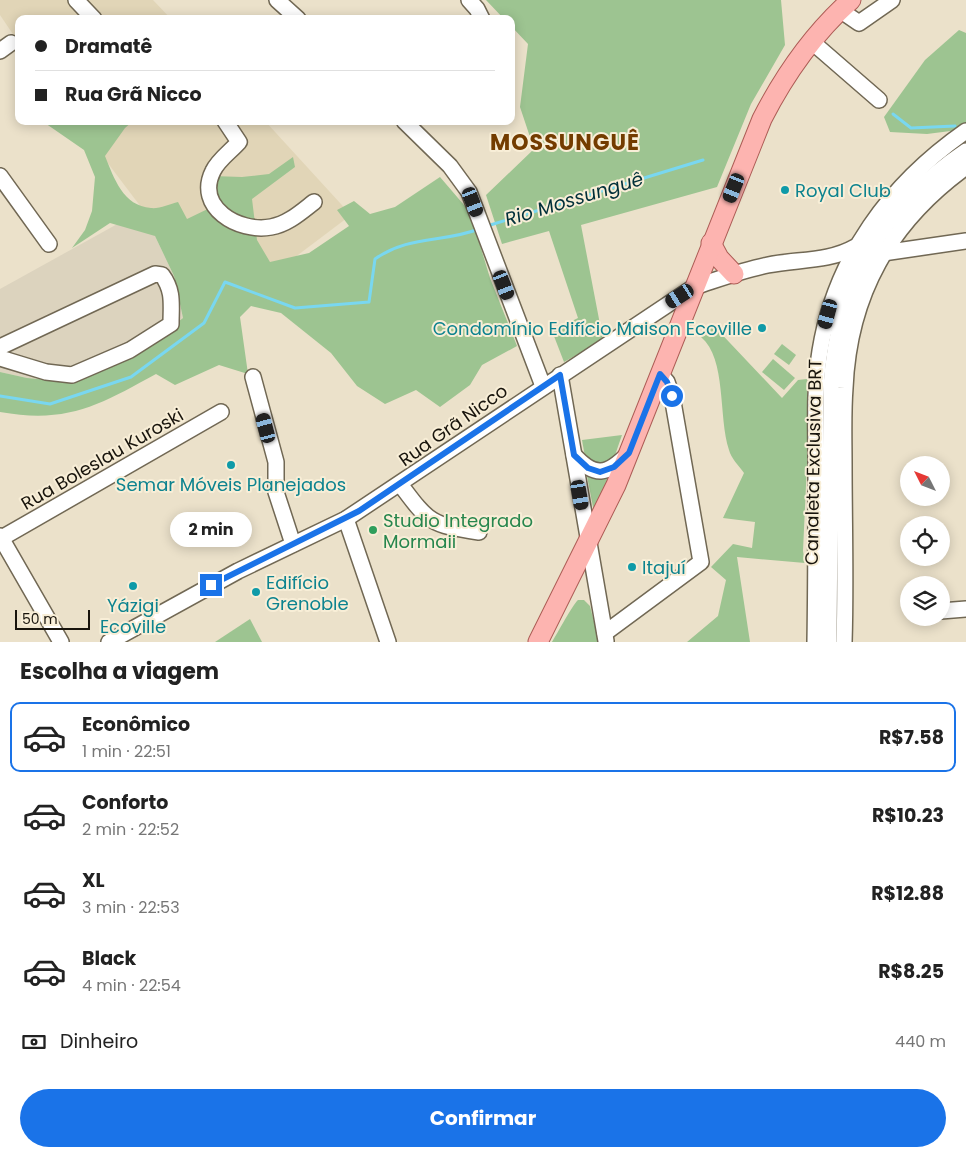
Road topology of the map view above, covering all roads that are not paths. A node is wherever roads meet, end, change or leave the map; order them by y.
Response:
1 (76, 0) edge
2 (277, 0) edge
3 (469, 0) edge
4 (892, 0) edge
5 (845, 5) edge
6 (90, 15) edge
7 (294, 15) edge
8 (479, 15) edge
9 (811, 41) junction
10 (880, 100) dead end
11 (228, 125) edge
12 (408, 125) edge
13 (966, 131) edge
14 (966, 150) edge
15 (966, 166) edge
16 (0, 176) edge
17 (314, 202) dead end
18 (904, 223) junction
19 (966, 241) edge
20 (49, 244) dead end
21 (711, 244) junction
22 (923, 246) junction
23 (855, 247) junction
24 (883, 253) junction
25 (822, 258) junction
26 (734, 274) junction
27 (839, 280) junction
28 (694, 287) junction
29 (0, 347) edge
30 (0, 358) edge
31 (660, 374) junction
32 (560, 375) junction
33 (253, 377) dead end
34 (543, 386) junction
35 (222, 412) dead end
36 (629, 453) junction
37 (574, 455) junction
38 (400, 484) junction
39 (346, 518) junction
40 (479, 532) dead end
41 (0, 538) edge
42 (589, 541) junction
43 (293, 544) junction
44 (5, 556) edge
45 (966, 609) edge
46 (950, 610) edge
47 (606, 638) edge
48 (61, 642) edge
49 (109, 642) edge
50 (388, 642) edge
51 (538, 642) edge
52 (815, 642) edge
53 (829, 642) edge
54 (844, 642) edge

1 - 6 street
2 - 7 street
3 - 8 street
4 - 5 street
5 - 9 main road
9 - 10 street
9 - 21 main road
11 - 17 street
12 - 34 street
13 - 23 street
14 - 53 street, Canaleta Exclusiva BRT
15 - 18 street
16 - 20 street
18 - 22 street
18 - 24 street
19 - 22 street
21 - 26 main road
21 - 28 main road
22 - 24 street
23 - 25 street, Rua Grã Nicco
23 - 27 street
24 - 54 street
25 - 26 street, Rua Grã Nicco
25 - 27 street
26 - 28 street, Rua Grã Nicco
27 - 52 street
28 - 31 main road
28 - 32 street, Rua Grã Nicco
29 - 30 street
31 - 36 main road
31 - 47 street
32 - 34 street, Rua Grã Nicco
32 - 37 street
33 - 43 street
34 - 38 street, Rua Grã Nicco
35 - 41 street, Rua Boleslau Kuroski
36 - 37 street
36 - 42 main road
37 - 42 street
38 - 39 street, Rua Grã Nicco
38 - 40 street
39 - 43 street, Rua Grã Nicco
39 - 50 street
41 - 44 street
42 - 47 street
42 - 51 main road
43 - 49 street, Rua Grã Nicco
44 - 48 street
45 - 46 street

